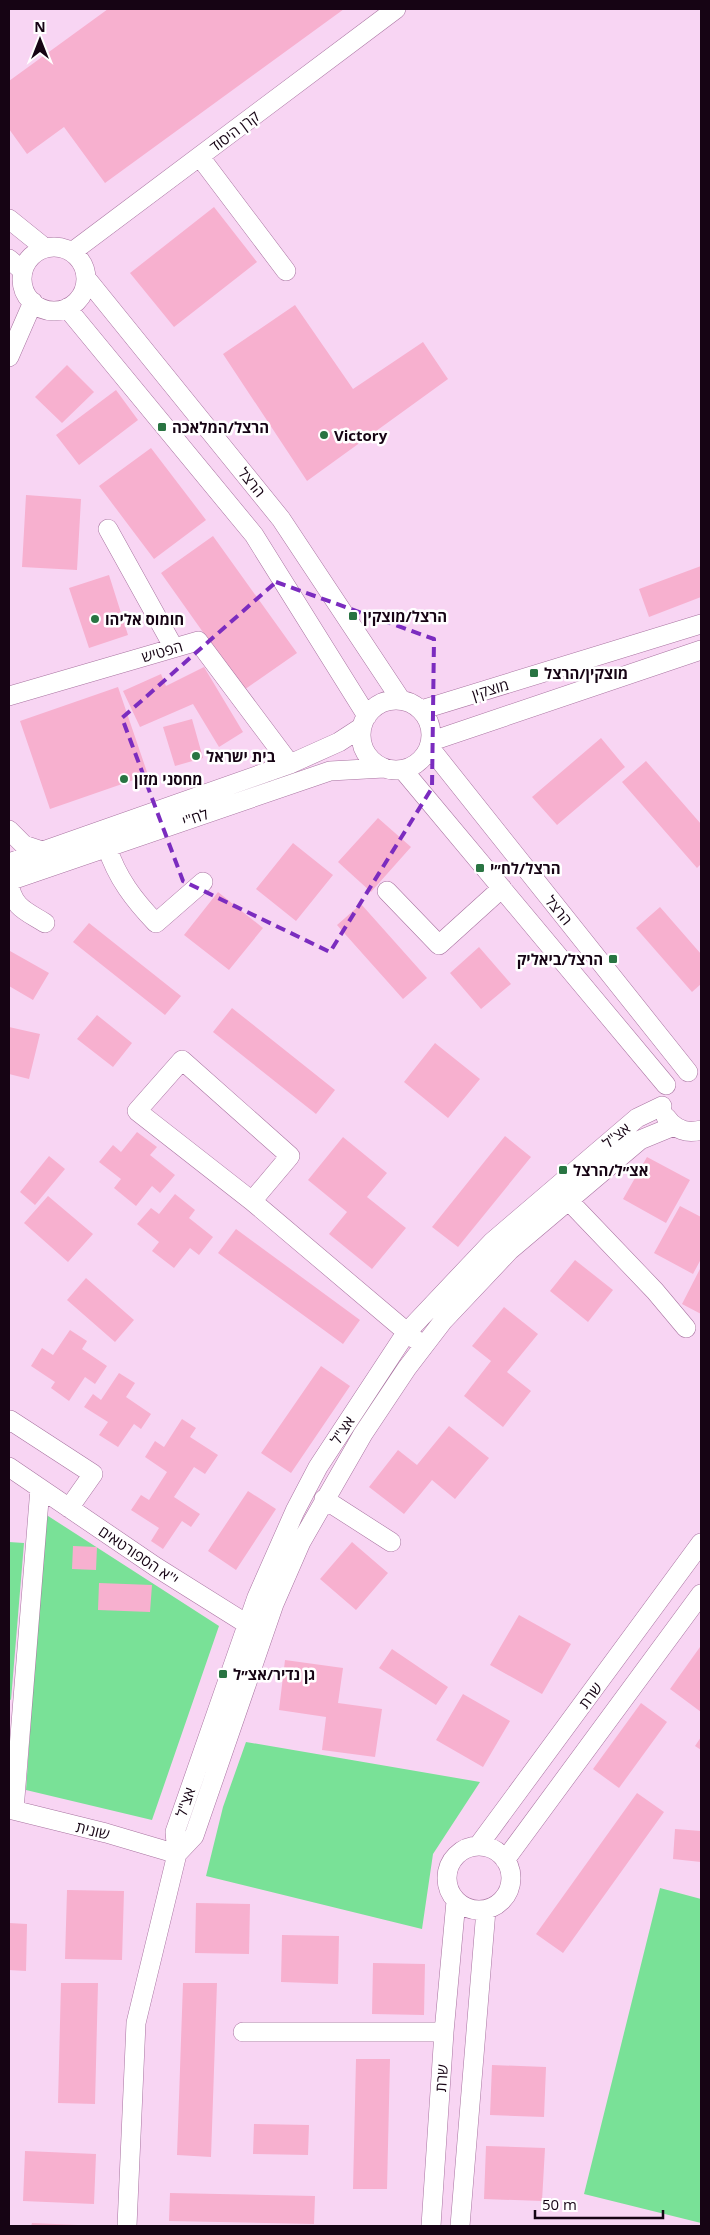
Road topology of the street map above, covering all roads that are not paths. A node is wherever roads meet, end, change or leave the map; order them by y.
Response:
1 (396, 9) edge
2 (200, 157) junction
3 (9, 219) edge
4 (45, 248) junction
5 (72, 252) junction
6 (9, 259) edge
7 (23, 271) junction
8 (286, 271) dead end
9 (86, 278) junction
10 (33, 302) junction
11 (67, 308) junction
12 (9, 357) edge
13 (108, 529) dead end
14 (701, 624) edge
15 (174, 648) junction
16 (701, 650) edge
17 (9, 696) edge
18 (401, 700) junction
19 (421, 710) junction
20 (364, 721) junction
21 (431, 744) junction
22 (290, 764) junction
23 (384, 768) junction
24 (403, 770) junction
25 (9, 830) edge
26 (107, 848) junction
27 (42, 851) junction
28 (9, 863) edge
29 (9, 882) edge
30 (203, 882) dead end
31 (502, 888) junction
32 (387, 891) dead end
33 (45, 924) dead end
34 (695, 1073) edge
35 (666, 1085) junction
36 (662, 1106) junction
37 (674, 1126) junction
38 (701, 1131) edge
39 (568, 1200) junction
40 (252, 1201) junction
41 (686, 1328) dead end
42 (406, 1332) junction
43 (424, 1346) junction
44 (9, 1422) edge
45 (11, 1472) edge
46 (40, 1488) junction
47 (324, 1499) junction
48 (69, 1508) junction
49 (391, 1542) dead end
50 (701, 1543) edge
51 (701, 1594) edge
52 (246, 1626) junction
53 (264, 1634) junction
54 (13, 1773) edge
55 (11, 1810) edge
56 (478, 1846) junction
57 (177, 1854) junction
58 (505, 1860) junction
59 (456, 1901) junction
60 (486, 1910) junction
61 (243, 2032) dead end
62 (444, 2032) junction
63 (128, 2226) edge
64 (432, 2226) edge
65 (460, 2226) edge

1 - 2 street, קרן היסוד
2 - 5 street, קרן היסוד
2 - 8 street
3 - 4 street
4 - 5 street
4 - 7 street
5 - 9 street
6 - 7 street
7 - 10 street
9 - 11 street
9 - 18 street, הרצל
10 - 11 street
10 - 12 street
11 - 20 street
13 - 15 street
14 - 19 street, מוצקין
15 - 17 street, הפטיש
15 - 22 street, הפטיש
16 - 21 street, מוצקין
18 - 19 street
18 - 20 street
19 - 21 street
20 - 22 street, לח"י
20 - 23 street
21 - 24 street
21 - 34 street, הרצל
22 - 27 street, לח"י
23 - 24 street
23 - 26 street, לח"י
24 - 31 street, הרצל
25 - 27 street
26 - 29 street, לח"י
26 - 30 street
27 - 28 street, לח"י
29 - 33 street
31 - 32 street
31 - 35 street, הרצל
34 - 35 street
35 - 36 street
36 - 37 street
36 - 42 street, אצ"ל
37 - 38 street
37 - 39 street, אצ"ל
39 - 41 street
39 - 43 street, אצ"ל
40 - 40 street
40 - 42 street
42 - 43 street
42 - 52 street, אצ"ל
43 - 47 street, אצ"ל
44 - 48 street
45 - 46 street, י''א הספורטאים
46 - 48 street, י''א הספורטאים
46 - 54 street
47 - 49 street
47 - 53 street, אצ"ל
48 - 52 street, י''א הספורטאים
50 - 56 street, שרת
51 - 58 street, שרת
52 - 53 street, י''א הספורטאים
52 - 57 street, אצ"ל
53 - 57 street, אצ"ל
54 - 55 street
55 - 57 street, שונית
56 - 58 street
56 - 59 street
57 - 63 street, אצ"ל
58 - 60 street
59 - 60 street
59 - 62 street, שרת
60 - 65 street, שרת
61 - 62 street
62 - 64 street, שרת

